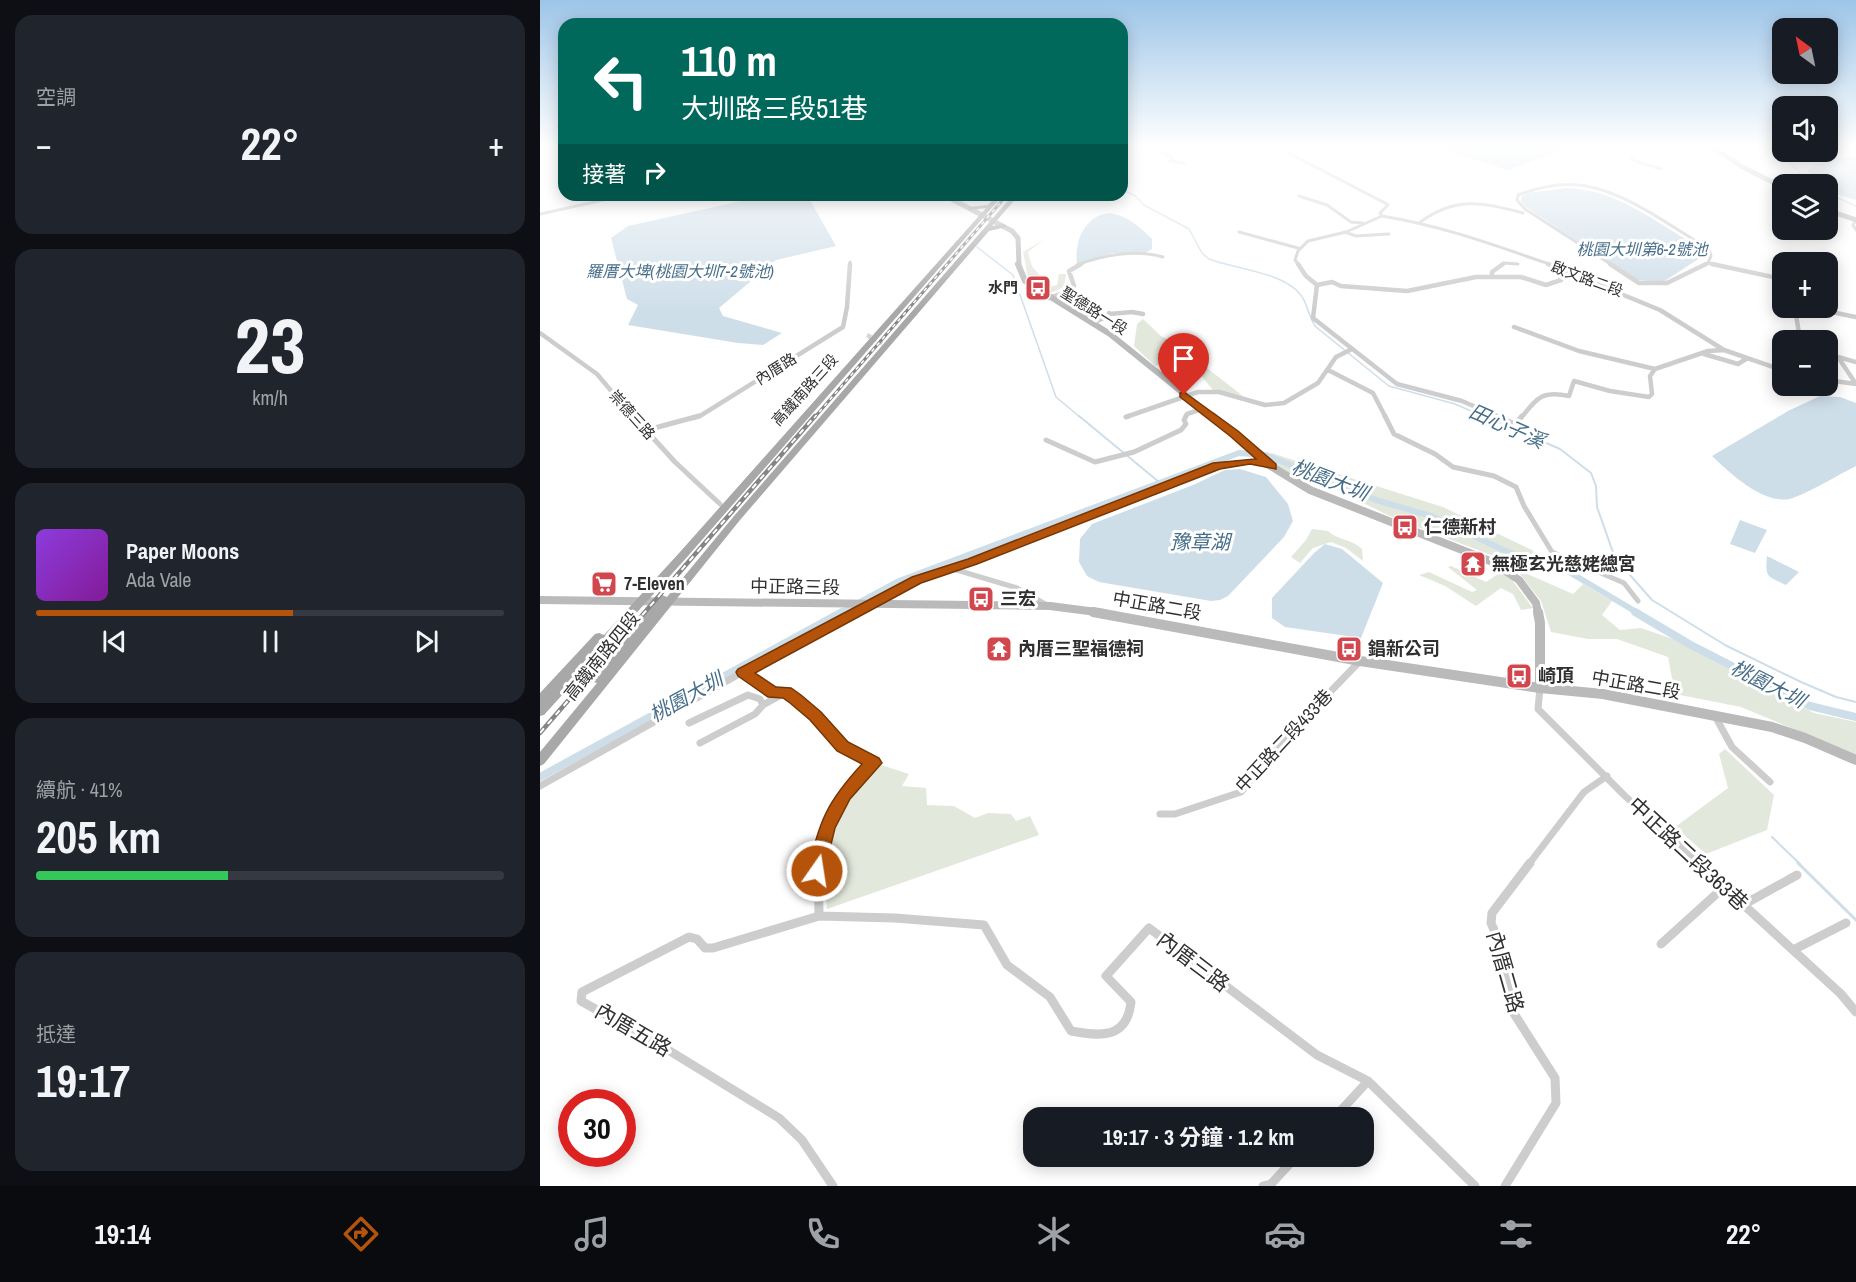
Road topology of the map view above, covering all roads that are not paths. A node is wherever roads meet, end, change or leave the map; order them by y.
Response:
1 (597, 201) edge
2 (957, 201) edge
3 (995, 201) edge
4 (1007, 201) edge
5 (1316, 201) edge
6 (1382, 201) edge
7 (1518, 201) edge
8 (1622, 201) edge
9 (970, 208) joint
10 (1523, 213) dead end
11 (540, 214) edge
12 (1838, 214) edge
13 (1382, 216) junction
14 (988, 217) junction
15 (1855, 220) edge
16 (1419, 223) junction
17 (1367, 224) junction
18 (1856, 230) edge
19 (1239, 232) dead end
20 (1345, 232) junction
21 (1389, 234) dead end
22 (1298, 248) junction
23 (1163, 257) dead end
24 (850, 262) dead end
25 (1708, 263) junction
26 (1554, 267) junction
27 (937, 269) junction
28 (1492, 275) dead end
29 (1506, 275) dead end
30 (1772, 277) edge
31 (923, 278) junction
32 (1317, 285) junction
33 (1049, 298) junction
34 (1838, 313) edge
35 (1143, 314) dead end
36 (1856, 317) edge
37 (1094, 323) junction
38 (1514, 327) dead end
39 (540, 333) edge
40 (1350, 350) junction
41 (1724, 350) junction
42 (1704, 354) junction
43 (1838, 357) edge
44 (1746, 359) junction
45 (1838, 360) edge
46 (1856, 362) edge
47 (1772, 367) edge
48 (1655, 369) junction
49 (1328, 370) junction
50 (1838, 382) edge
51 (1856, 384) edge
52 (1184, 395) junction
53 (1202, 409) junction
54 (1126, 417) dead end
55 (790, 426) junction
56 (646, 430) junction
57 (786, 437) junction
58 (1046, 440) dead end
59 (1268, 465) junction
60 (720, 504) junction
61 (950, 568) junction
62 (540, 600) edge
63 (637, 601) junction
64 (664, 601) junction
65 (1638, 601) dead end
66 (866, 604) junction
67 (1050, 606) junction
68 (1362, 660) junction
69 (743, 672) junction
70 (1540, 688) junction
71 (786, 692) junction
72 (540, 701) edge
73 (763, 705) junction
74 (540, 712) edge
75 (1715, 716) junction
76 (689, 723) dead end
77 (700, 743) dead end
78 (540, 750) edge
79 (1856, 760) edge
80 (540, 761) edge
81 (1607, 776) junction
82 (1770, 782) dead end
83 (540, 786) edge
84 (1160, 814) dead end
85 (1797, 875) dead end
86 (1724, 887) junction
87 (1743, 905) junction
88 (819, 916) junction
89 (1846, 923) dead end
90 (1660, 944) dead end
91 (1793, 950) junction
92 (1856, 1012) edge
93 (1368, 1082) junction
94 (1344, 1107) edge
95 (1287, 1167) edge
96 (833, 1186) edge
97 (1263, 1186) edge
98 (1475, 1186) edge
99 (1505, 1186) edge

1 - 11 street
2 - 9 street
3 - 14 main road, 高鐵南路三段
4 - 14 main road, 高鐵南路三段
5 - 17 street
6 - 13 street
7 - 25 street
8 - 25 street
9 - 14 main road
10 - 16 street
12 - 15 street
13 - 16 street, 啟文路二段
13 - 17 street
14 - 27 main road, 高鐵南路三段
14 - 31 main road, 高鐵南路三段
14 - 33 street, 聖德路一段
14 - 64 main road, 高鐵南路三段
15 - 18 street
16 - 26 street, 啟文路二段
17 - 20 street
19 - 22 street
20 - 21 street
20 - 22 street
22 - 32 street
23 - 33 street
24 - 56 street, 內厝路
25 - 30 street
26 - 32 street
26 - 41 street, 啟文路二段
27 - 31 main road
27 - 57 main road, 高鐵南路三段
28 - 29 street
31 - 55 main road, 高鐵南路三段
32 - 40 street
33 - 37 street, 聖德路一段
34 - 36 street
35 - 37 street
37 - 52 street, 聖德路一段
38 - 48 street
39 - 56 street, 崇德三路
40 - 48 street
40 - 49 street
41 - 42 street
41 - 44 street, 啟文路二段
42 - 44 street
42 - 48 street
43 - 46 street
44 - 47 street, 啟文路二段
45 - 51 street
49 - 52 street
49 - 65 street
50 - 51 street
52 - 53 street, 聖德路一段
52 - 54 street
53 - 58 street
53 - 59 street, 聖德路一段
55 - 57 main road
55 - 60 main road, 高鐵南路三段
56 - 60 street, 崇德三路
57 - 63 main road, 高鐵南路三段
59 - 61 street
59 - 70 street
60 - 63 main road, 高鐵南路三段
61 - 66 street
61 - 67 street
62 - 63 street, 中正路三段
63 - 64 street, 中正路三段
63 - 72 main road, 高鐵南路四段
63 - 74 main road, 高鐵南路四段
64 - 66 street, 中正路三段
64 - 78 main road, 高鐵南路四段
64 - 80 main road, 高鐵南路四段
66 - 67 street, 中正路三段
66 - 69 street
67 - 68 street, 中正路二段
68 - 70 street, 中正路二段
68 - 84 street, 中正路二段433巷
69 - 71 street
69 - 83 street
70 - 75 street, 中正路二段
70 - 81 street, 中正路二段363巷
71 - 73 street
71 - 88 street
73 - 76 street
73 - 77 street
75 - 79 street, 中正路二段
75 - 82 street
81 - 86 street, 中正路二段363巷
81 - 99 street, 內厝二路
85 - 87 street
86 - 87 street, 中正路二段363巷
86 - 90 street
87 - 91 street, 中正路二段363巷
88 - 93 street, 內厝三路
88 - 96 street, 內厝五路
89 - 91 street
91 - 92 street, 中正路二段363巷
93 - 94 street
93 - 98 street, 內厝三路
95 - 97 street

